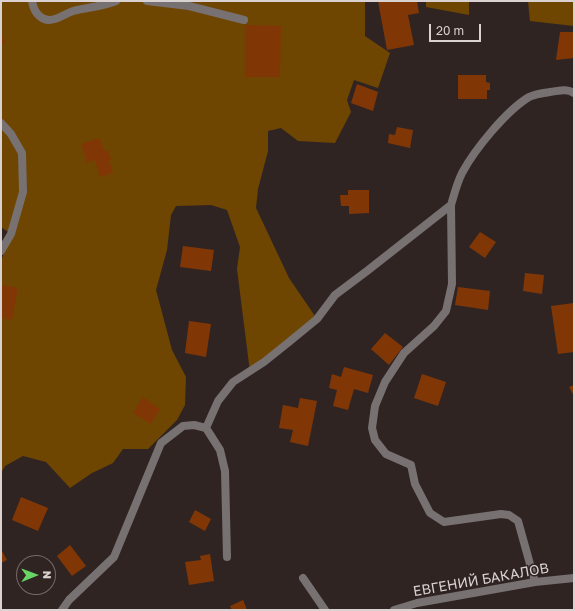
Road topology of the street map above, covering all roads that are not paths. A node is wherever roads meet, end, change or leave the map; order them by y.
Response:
1 (32, 1) edge
2 (116, 1) edge
3 (148, 1) edge
4 (244, 20) dead end
5 (574, 93) edge
6 (1, 124) edge
7 (451, 205) junction
8 (1, 251) edge
9 (206, 428) junction
10 (227, 557) dead end
11 (303, 578) dead end
12 (574, 578) edge
13 (536, 582) junction
14 (62, 610) edge
15 (326, 610) edge
16 (394, 610) edge

1 - 2 street
3 - 4 street
5 - 7 street
6 - 8 street
7 - 9 street
7 - 13 street
9 - 10 street
9 - 14 street
11 - 15 street
12 - 13 street, ЕВГЕНИЙ БАКАЛОВ
13 - 16 street, ЕВГЕНИЙ БАКАЛОВ

